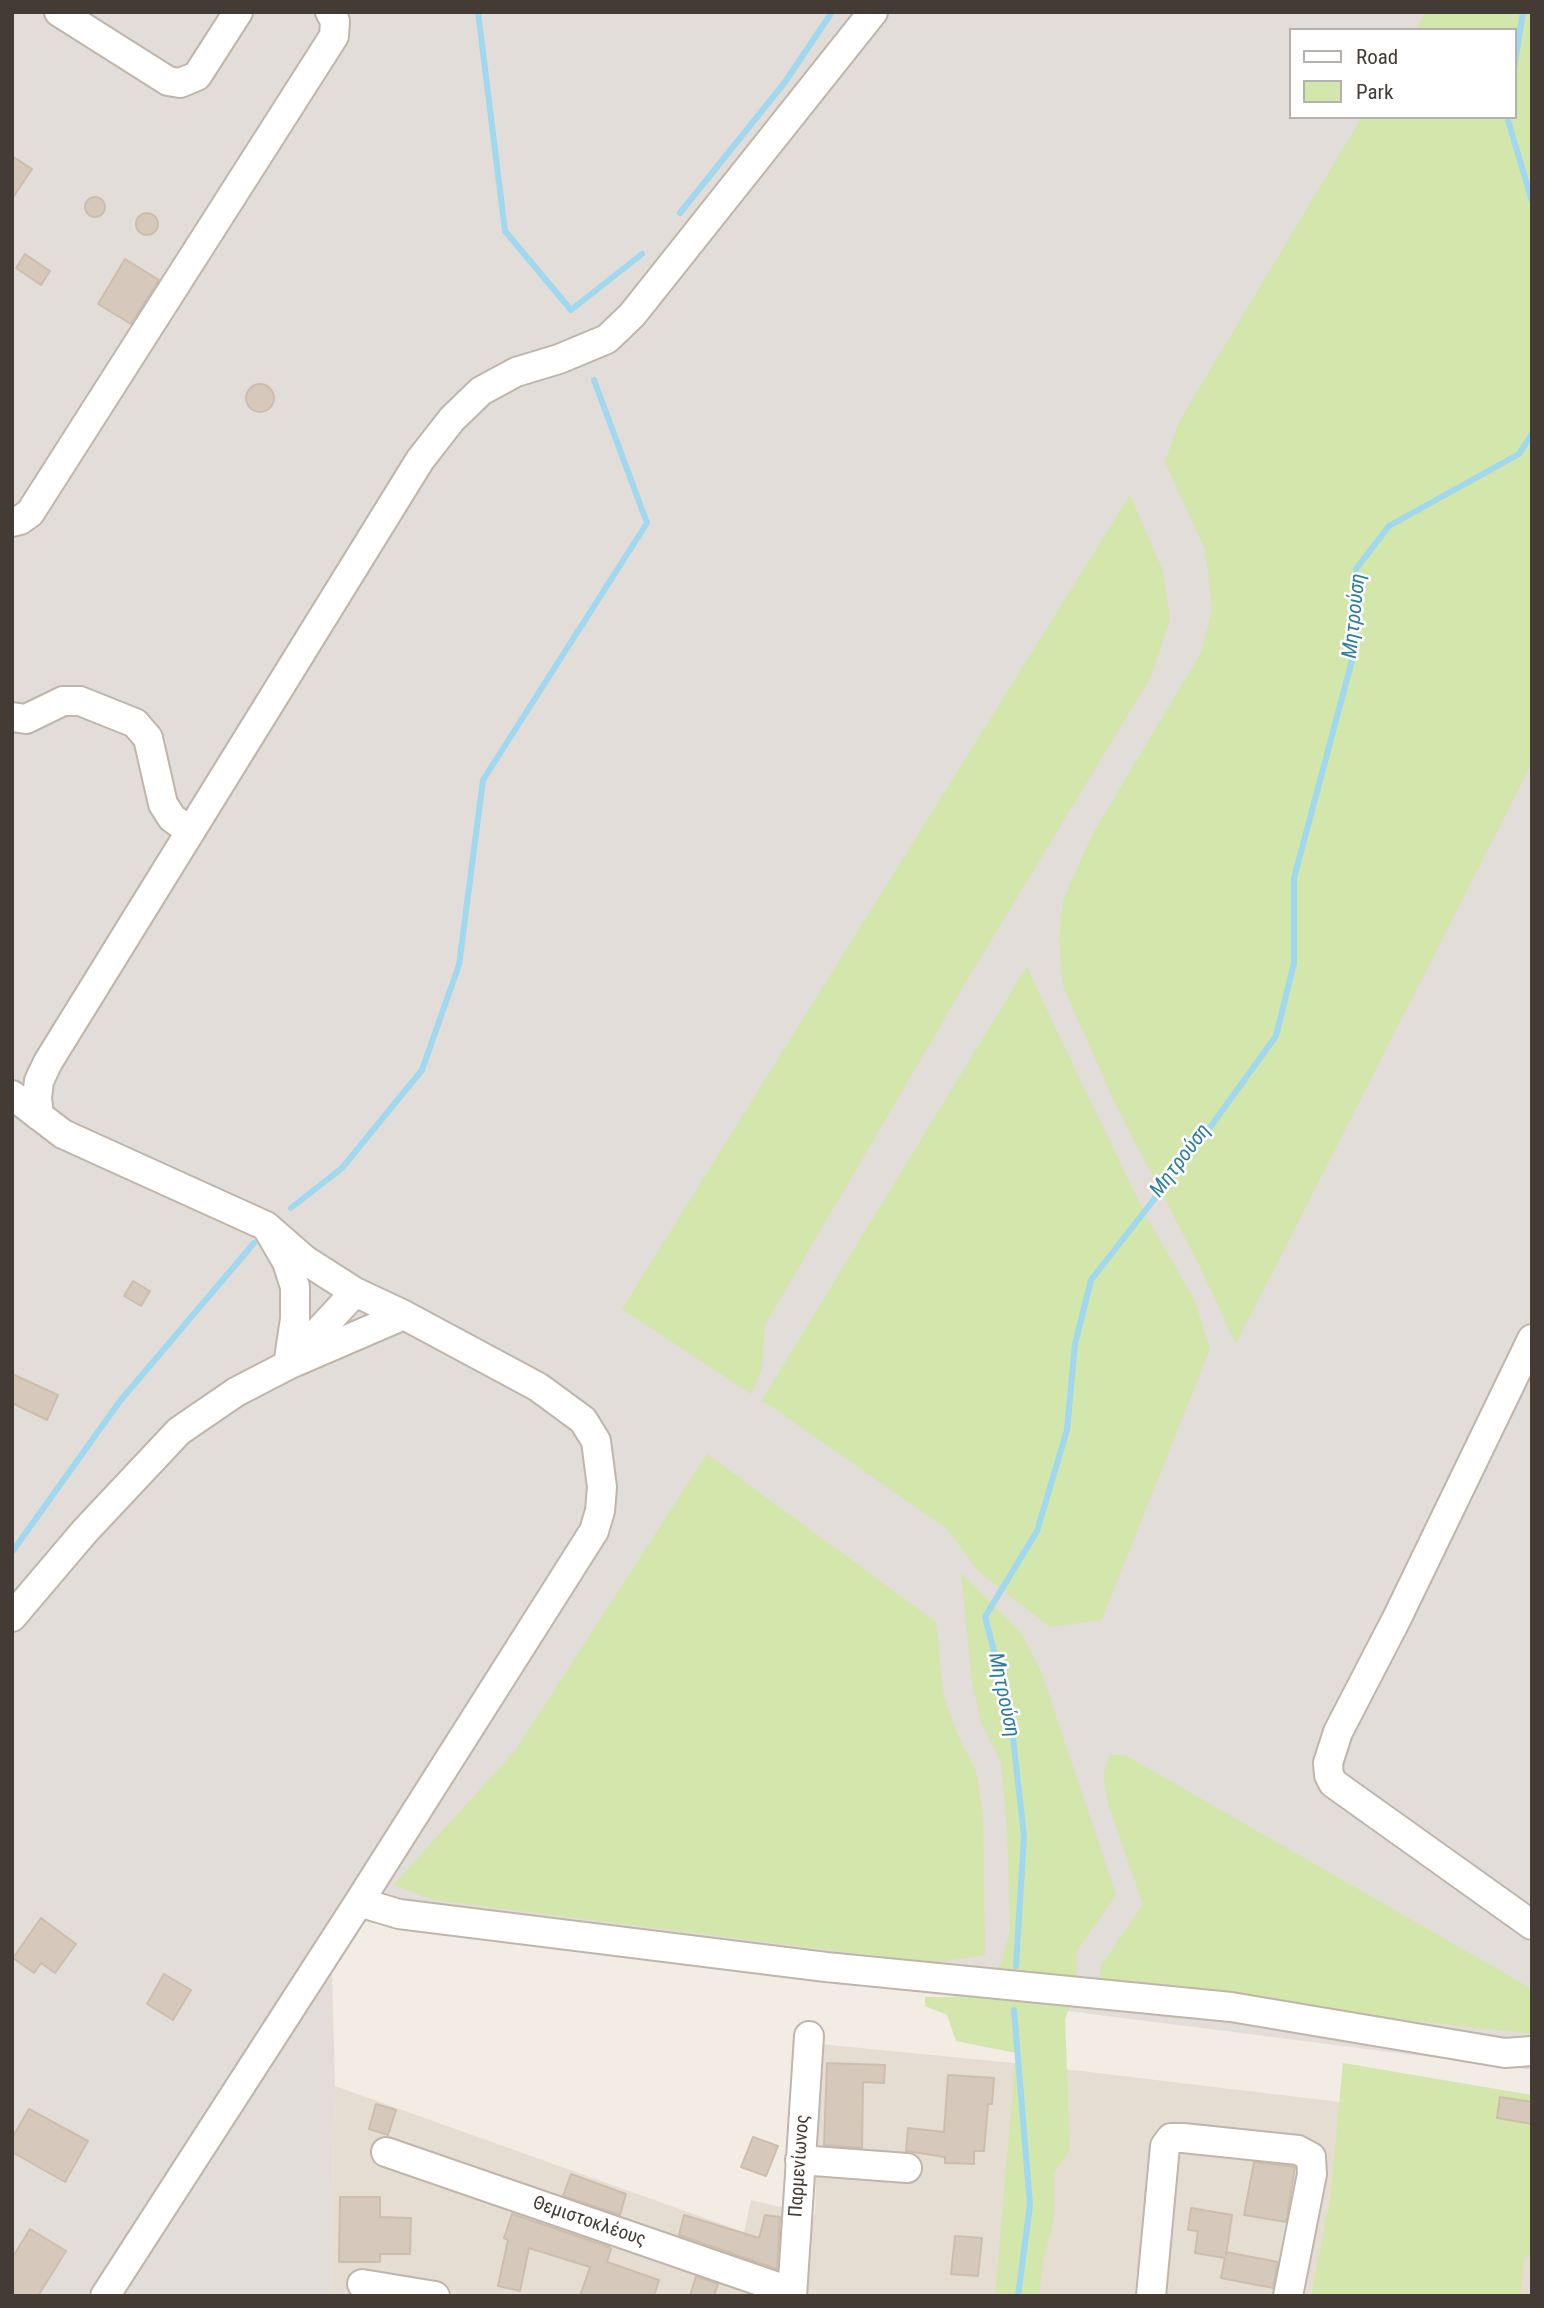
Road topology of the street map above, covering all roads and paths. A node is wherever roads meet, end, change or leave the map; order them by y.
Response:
1 (59, 12) edge
2 (238, 12) edge
3 (330, 12) edge
4 (873, 12) edge
5 (12, 522) edge
6 (12, 717) edge
7 (190, 831) junction
8 (12, 1095) edge
9 (39, 1116) junction
10 (266, 1226) junction
11 (355, 1292) junction
12 (404, 1315) junction
13 (1532, 1339) edge
14 (288, 1365) junction
15 (12, 1617) edge
16 (359, 1902) junction
17 (1532, 1925) edge
18 (808, 2036) dead end
19 (1532, 2051) edge
20 (386, 2151) dead end
21 (800, 2160) junction
22 (907, 2168) dead end
23 (362, 2284) dead end
24 (792, 2294) edge
25 (105, 2296) edge
26 (435, 2296) edge
27 (1152, 2296) edge
28 (1288, 2296) edge

1 - 2 street
3 - 5 street
4 - 7 street
6 - 7 street
7 - 9 street
8 - 9 street
9 - 10 street
10 - 11 street
10 - 14 street
11 - 12 street
11 - 14 street
12 - 14 street
12 - 16 street
13 - 17 street
14 - 15 street
16 - 19 street
16 - 25 street
18 - 21 street, Παρμενίωνος
20 - 24 street, Θεμιστοκλέους
21 - 22 street
21 - 24 street, Παρμενίωνος
23 - 26 street
27 - 28 street

